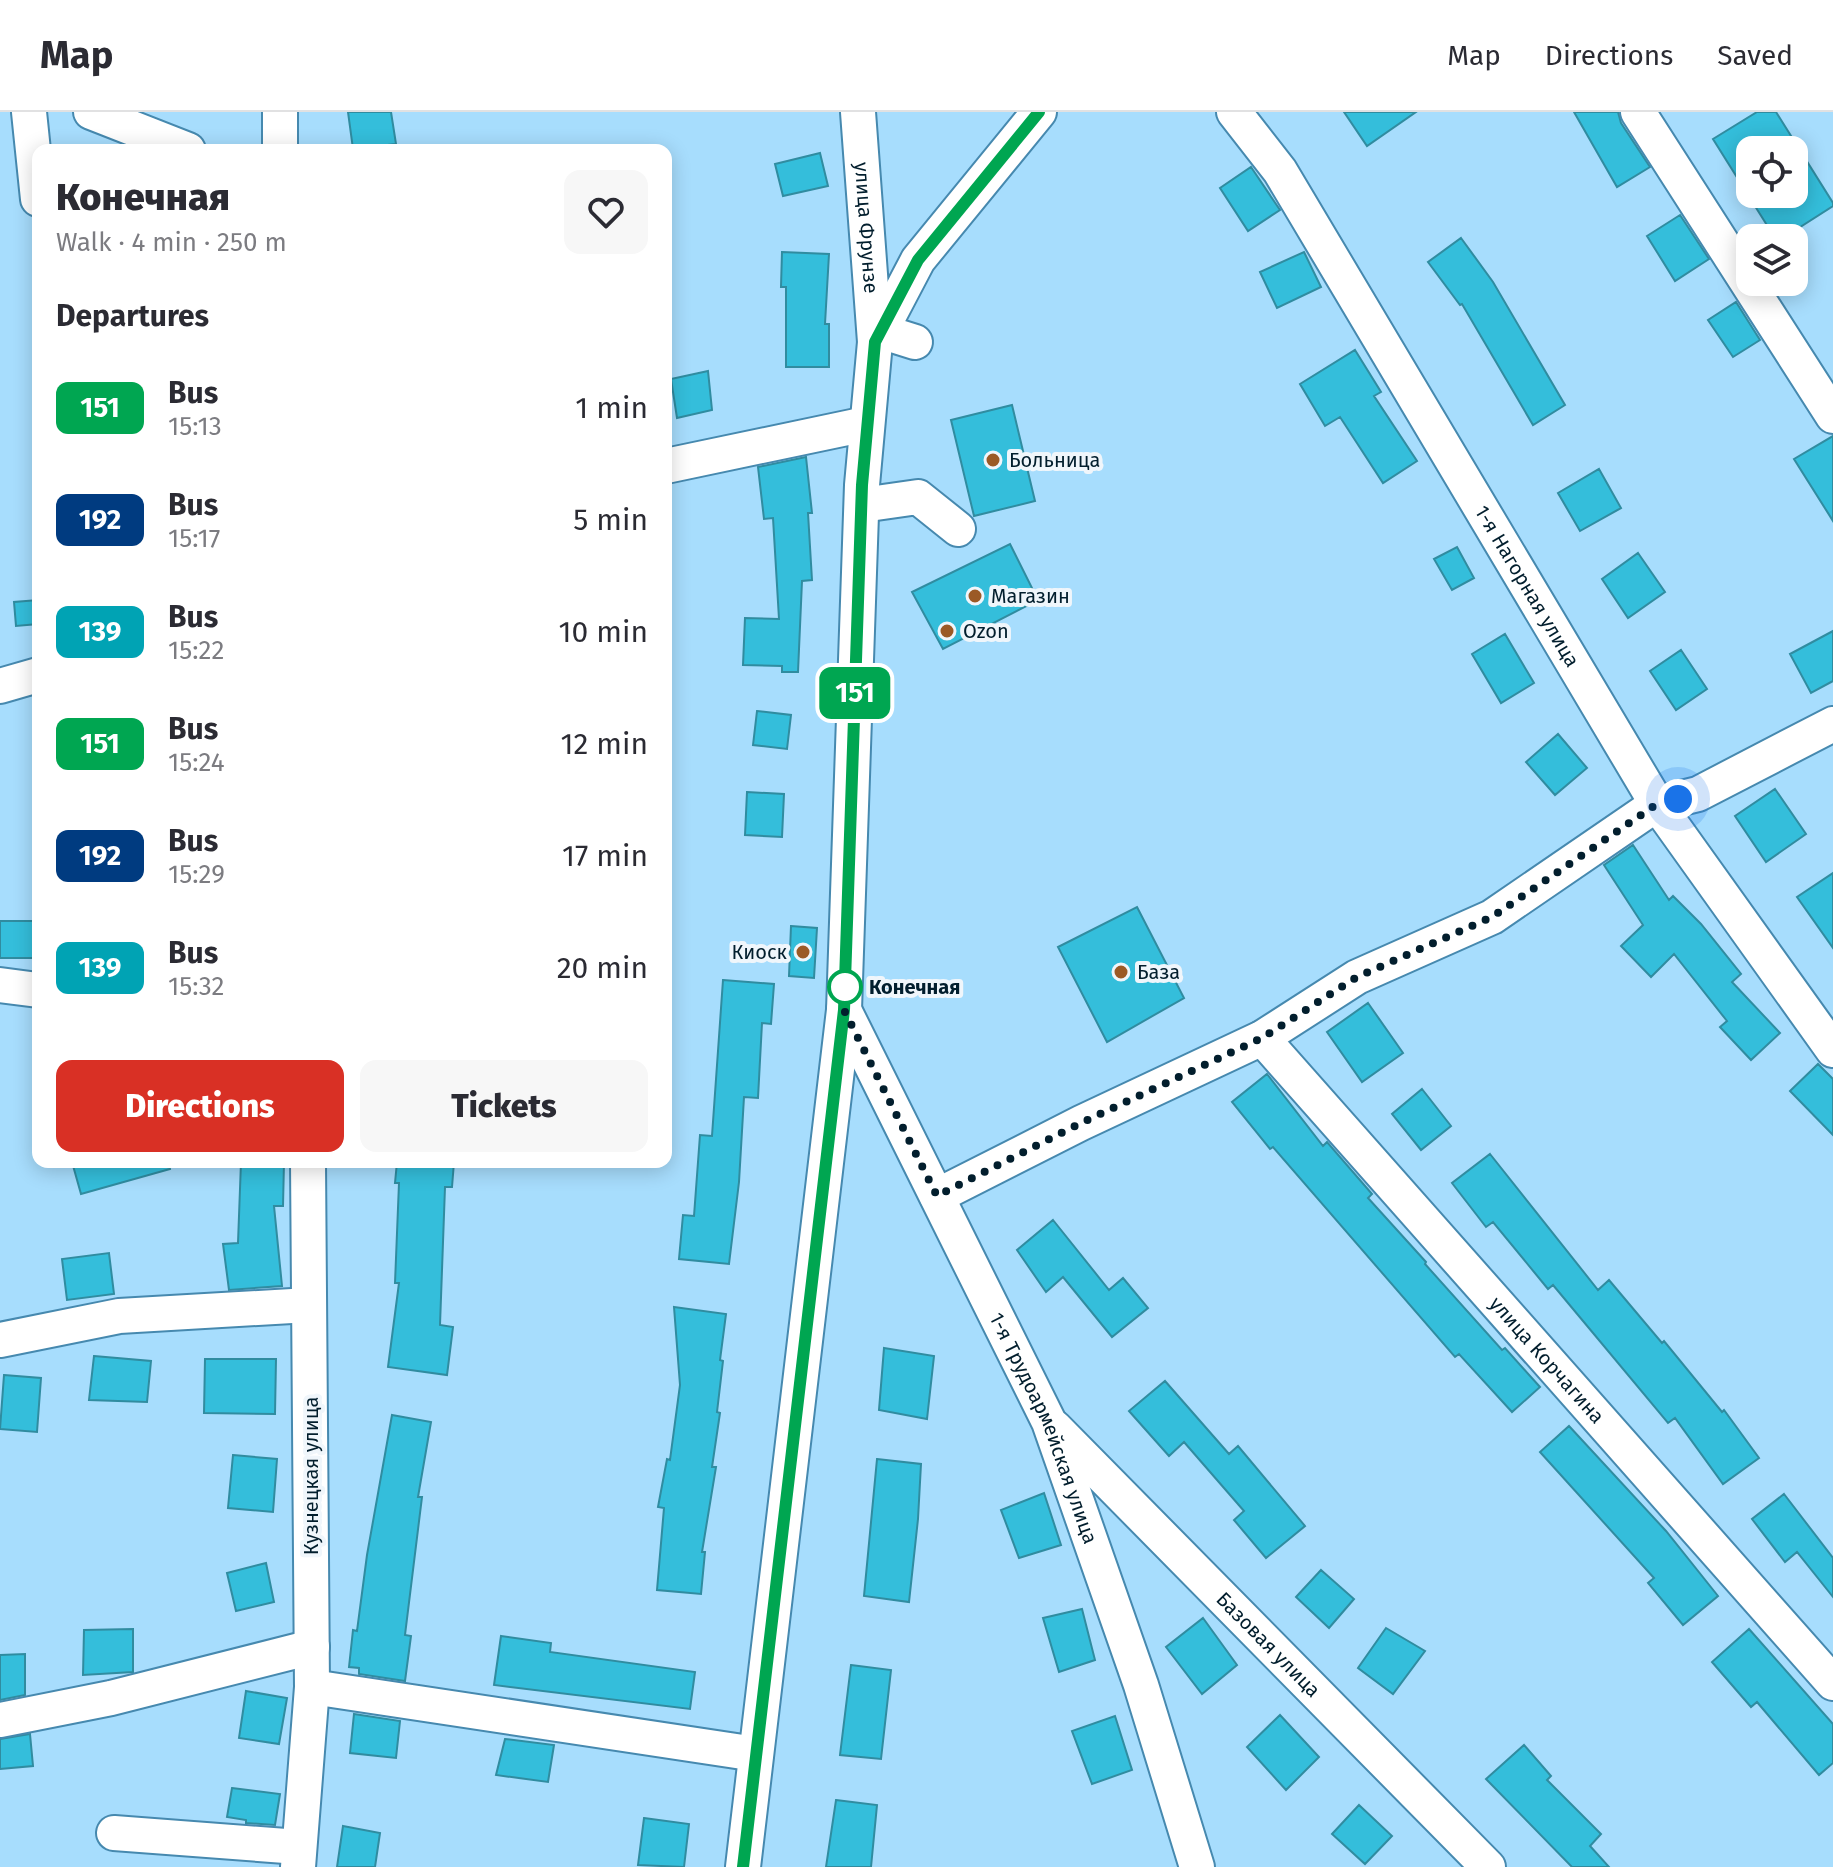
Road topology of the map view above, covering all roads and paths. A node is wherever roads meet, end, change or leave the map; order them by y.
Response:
1 (29, 112) edge
2 (91, 112) edge
3 (280, 112) edge
4 (858, 112) edge
5 (1039, 112) edge
6 (1234, 112) edge
7 (1638, 112) edge
8 (32, 144) edge
9 (173, 144) edge
10 (280, 144) edge
11 (878, 336) junction
12 (915, 342) dead end
13 (1833, 416) edge
14 (866, 424) junction
15 (672, 465) edge
16 (862, 505) junction
17 (958, 529) dead end
18 (32, 677) edge
19 (0, 686) edge
20 (1833, 724) edge
21 (1657, 804) junction
22 (0, 985) edge
23 (32, 989) edge
24 (844, 1010) junction
25 (1262, 1038) junction
26 (1833, 1050) edge
27 (308, 1168) edge
28 (937, 1196) junction
29 (309, 1305) junction
30 (0, 1340) edge
31 (1049, 1422) junction
32 (312, 1647) junction
33 (1833, 1683) edge
34 (312, 1687) junction
35 (0, 1720) edge
36 (756, 1754) junction
37 (114, 1833) dead end
38 (299, 1857) edge
39 (743, 1867) edge
40 (1197, 1867) edge
41 (1488, 1867) edge

1 - 8 street
2 - 9 street
3 - 10 street
4 - 11 street, улица Фрунзе
5 - 11 street, улица Фрунзе
6 - 21 street, 1-я Нагорная улица
7 - 13 street
11 - 12 street
11 - 14 street, улица Фрунзе
14 - 15 street
14 - 16 street, улица Фрунзе
16 - 17 street
16 - 24 street, улица Фрунзе
18 - 19 street
20 - 21 street
21 - 25 street
21 - 26 street, 1-я Нагорная улица
22 - 23 street
24 - 28 street, 1-я Трудоармейская улица
24 - 36 street, улица Фрунзе
25 - 28 street
25 - 33 street, улица Корчагина
27 - 29 street, Кузнецкая улица
28 - 31 street, 1-я Трудоармейская улица
29 - 30 street
29 - 32 street, Кузнецкая улица
31 - 40 street, 1-я Трудоармейская улица
31 - 41 street, Базовая улица
32 - 34 street, Кузнецкая улица
32 - 35 street
34 - 36 street
34 - 38 street, Кузнецкая улица
36 - 39 street, улица Фрунзе
37 - 38 street

